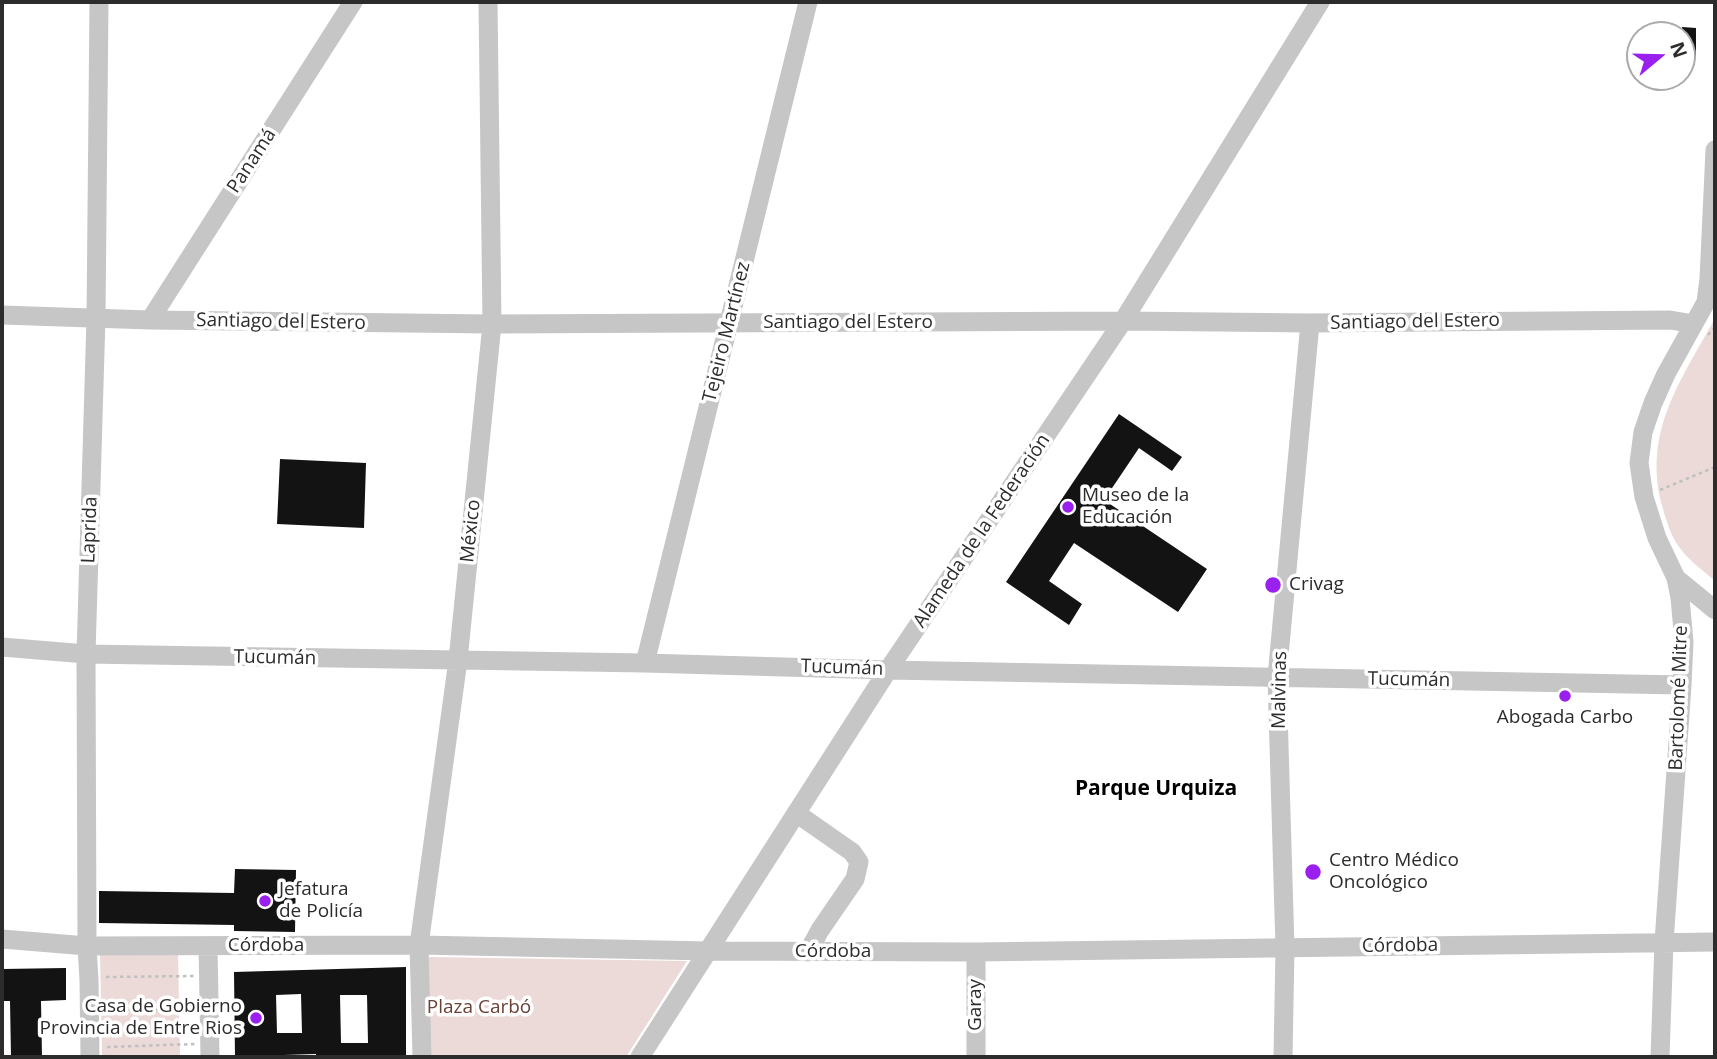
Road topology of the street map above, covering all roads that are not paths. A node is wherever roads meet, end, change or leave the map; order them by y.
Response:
1 (99, 2) edge
2 (353, 2) edge
3 (488, 2) edge
4 (808, 2) edge
5 (1320, 2) edge
6 (1715, 150) edge
7 (1711, 294) edge
8 (2, 315) edge
9 (96, 318) junction
10 (150, 320) junction
11 (1123, 321) junction
12 (1310, 323) junction
13 (492, 324) junction
14 (729, 324) junction
15 (1694, 324) junction
16 (1676, 578) junction
17 (1715, 610) edge
18 (2, 647) edge
19 (86, 654) junction
20 (458, 660) junction
21 (645, 663) junction
22 (888, 670) junction
23 (1277, 677) junction
24 (1682, 685) junction
25 (796, 813) junction
26 (2, 939) edge
27 (1664, 942) junction
28 (1715, 942) edge
29 (419, 945) junction
30 (87, 946) junction
31 (208, 946) junction
32 (1285, 948) junction
33 (709, 951) junction
34 (808, 952) junction
35 (976, 953) junction
36 (210, 1051) edge
37 (90, 1053) edge
38 (422, 1057) edge
39 (640, 1057) edge
40 (976, 1057) edge
41 (1283, 1057) edge
42 (1660, 1057) edge

1 - 9 street, Laprida
2 - 10 street, Panamá
3 - 13 street, México
4 - 14 street, Tejeiro Martínez
5 - 11 street, Alameda de la Federación
6 - 7 street, Bartolomé Mitre
7 - 15 street, Bartolomé Mitre
8 - 9 street, Santiago del Estero
9 - 10 street, Santiago del Estero
9 - 19 street, Laprida
10 - 13 street, Santiago del Estero
11 - 12 street, Santiago del Estero
11 - 14 street, Santiago del Estero
11 - 22 street, Alameda de la Federación
12 - 15 street, Santiago del Estero
12 - 23 street, Malvinas
13 - 14 street, Santiago del Estero
13 - 20 street, México
14 - 21 street, Tejeiro Martínez
15 - 16 street, Bartolomé Mitre
16 - 17 street
16 - 24 street, Bartolomé Mitre
18 - 19 street, Tucumán
19 - 20 street, Tucumán
19 - 30 street, Laprida
20 - 21 street, Tucumán
20 - 29 street, México
21 - 22 street, Tucumán
22 - 23 street, Tucumán
22 - 25 street, Alameda de la Federación
23 - 24 street, Tucumán
23 - 32 street, Malvinas
24 - 27 street, Bartolomé Mitre
25 - 33 street, Alameda de la Federación
25 - 34 street
26 - 30 street, Córdoba
27 - 28 street, Córdoba
27 - 32 street, Córdoba
27 - 42 street, Bartolomé Mitre
29 - 31 street, Córdoba
29 - 33 street, Córdoba
29 - 38 street, México
30 - 31 street, Córdoba
30 - 37 street, Laprida
31 - 36 street
32 - 35 street, Córdoba
32 - 41 street, Malvinas
33 - 34 street, Córdoba
33 - 39 street, Alameda de la Federación
34 - 35 street, Córdoba
35 - 40 street, Garay

